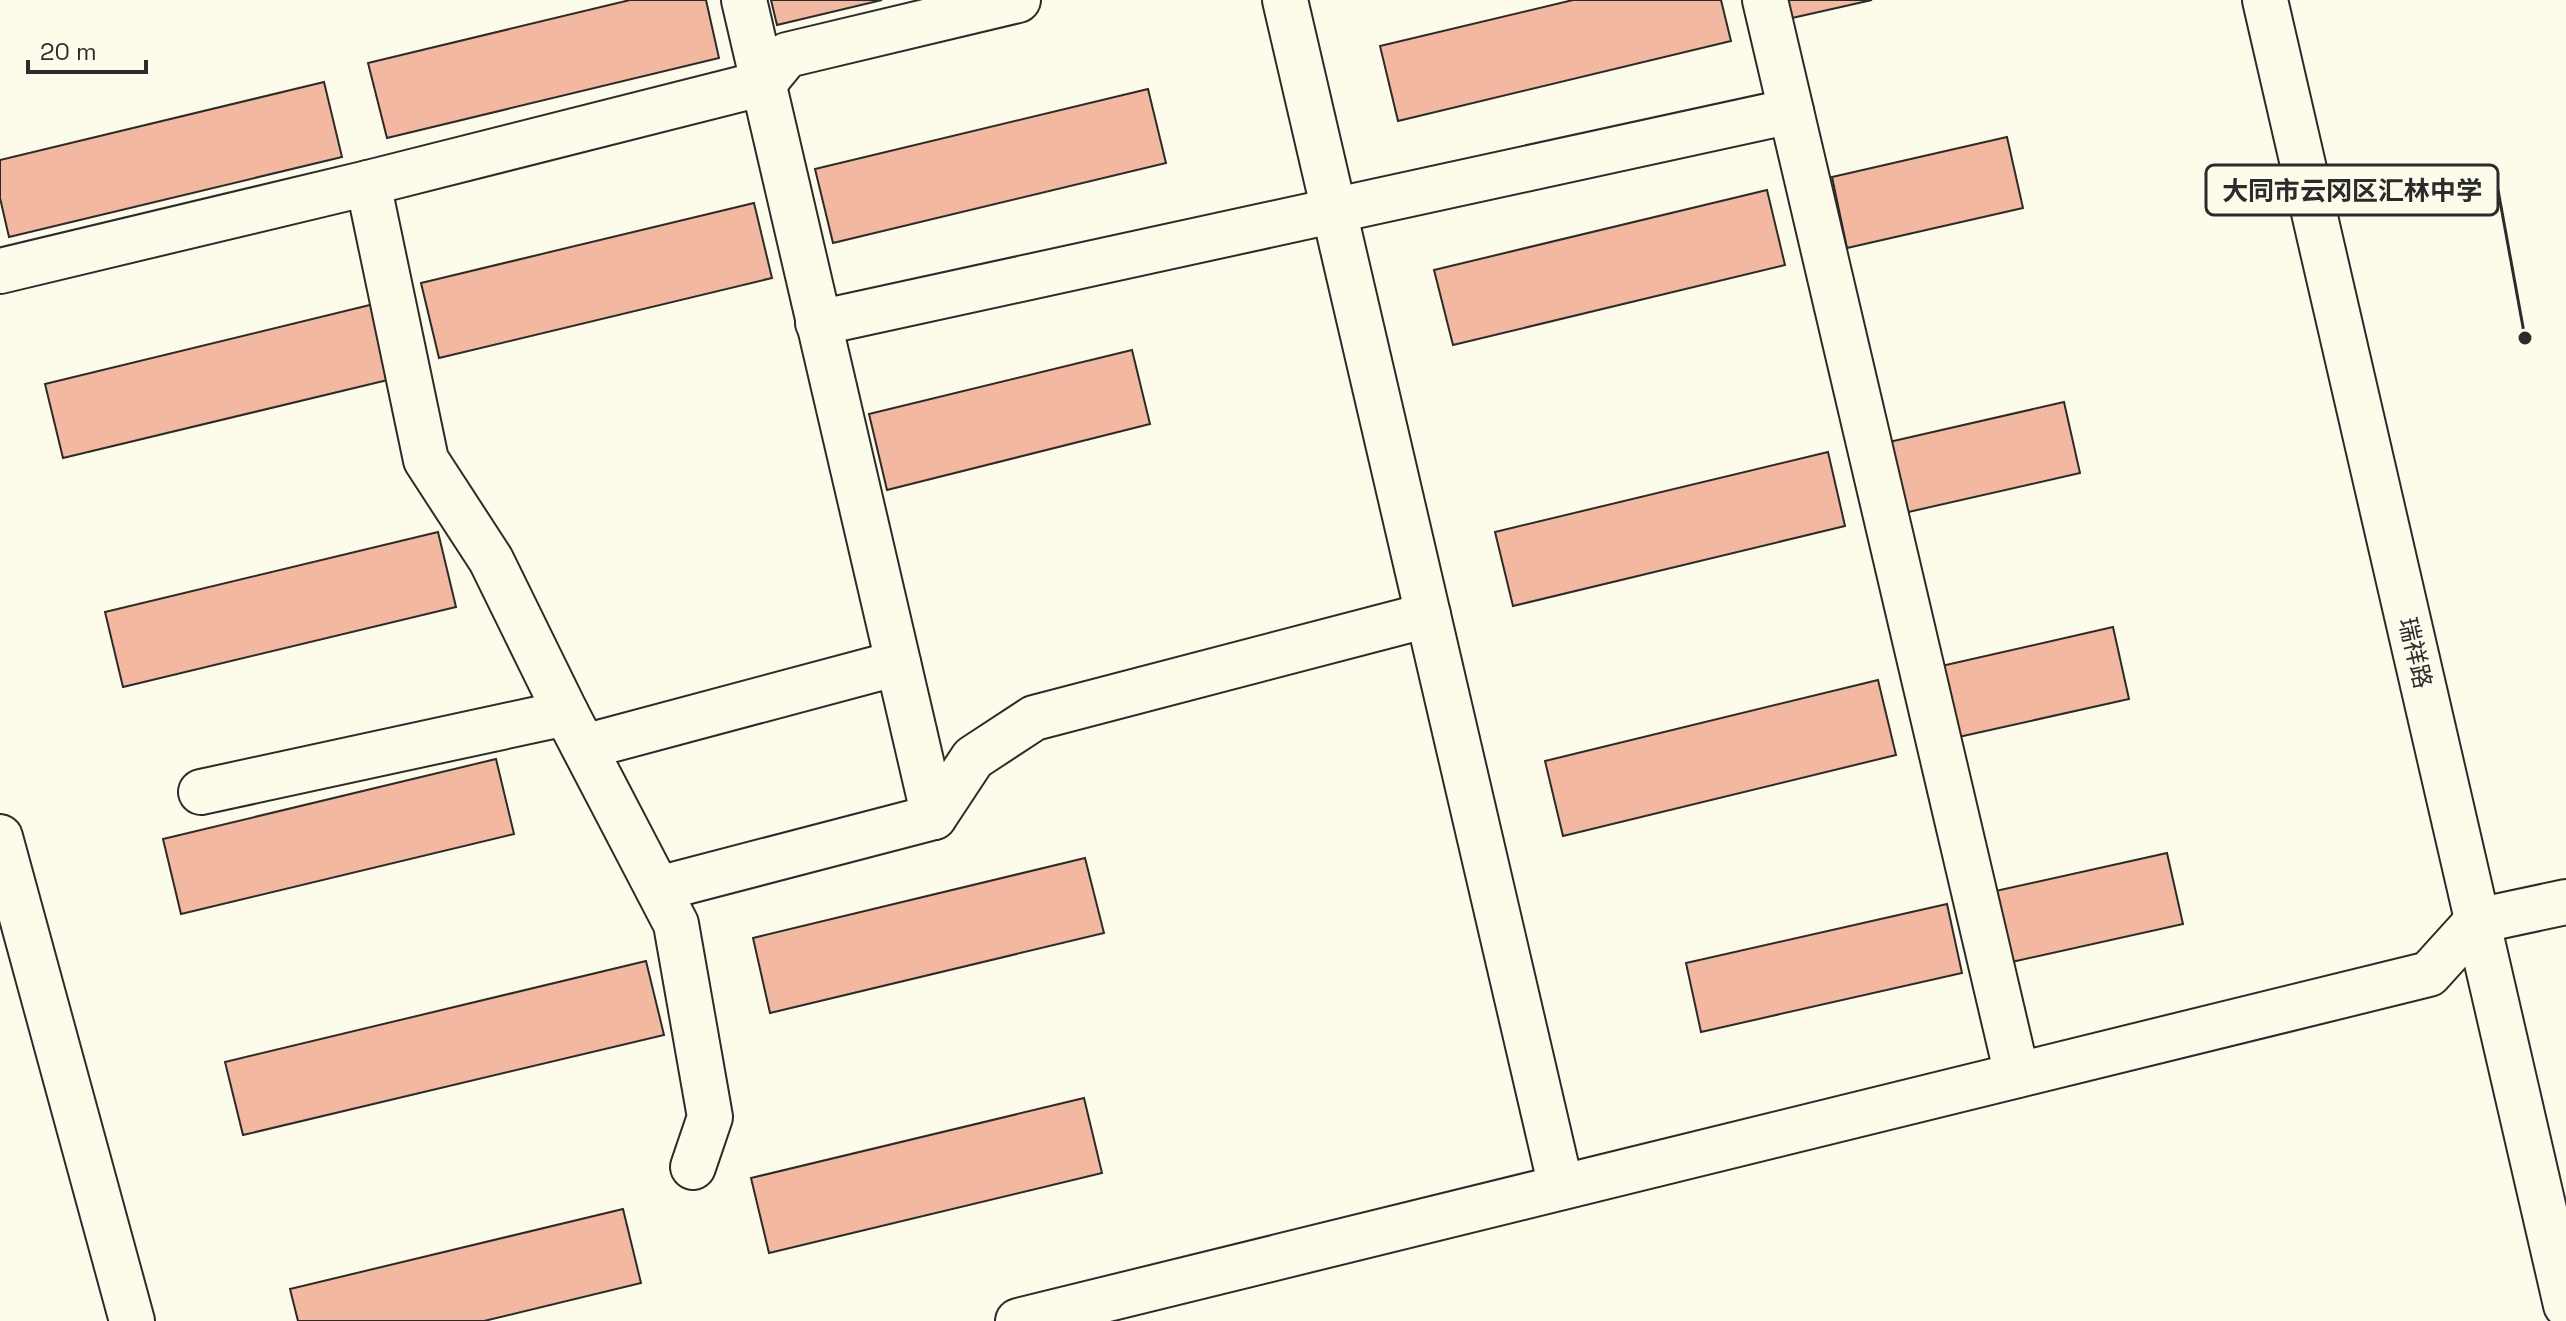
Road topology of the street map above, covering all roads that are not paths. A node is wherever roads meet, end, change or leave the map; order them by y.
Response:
1 (744, 0) edge
2 (1018, 0) edge
3 (1285, 0) edge
4 (1765, 0) edge
5 (2265, 0) edge
6 (764, 83) junction
7 (1791, 111) junction
8 (368, 183) junction
9 (1334, 212) junction
10 (0, 271) edge
11 (818, 323) junction
12 (1428, 615) junction
13 (898, 663) junction
14 (575, 730) junction
15 (201, 792) dead end
16 (934, 817) junction
17 (0, 837) edge
18 (658, 889) junction
19 (2566, 902) edge
20 (2477, 921) junction
21 (2017, 1075) junction
22 (693, 1167) dead end
23 (1561, 1187) junction
24 (2566, 1305) edge
25 (132, 1321) edge
26 (1018, 1321) edge

1 - 6 street
2 - 6 street
3 - 9 street
4 - 7 street
5 - 20 street, 瑞祥路
6 - 8 street
6 - 11 street
7 - 9 street
7 - 21 street
8 - 10 street
8 - 14 street
9 - 11 street
9 - 12 street
11 - 13 street
12 - 16 street
12 - 23 street
13 - 14 street
13 - 16 street
14 - 15 street
14 - 18 street
16 - 18 street
17 - 25 street
18 - 22 street
19 - 20 street
20 - 21 street
20 - 24 street, 瑞祥路
21 - 23 street
23 - 26 street

